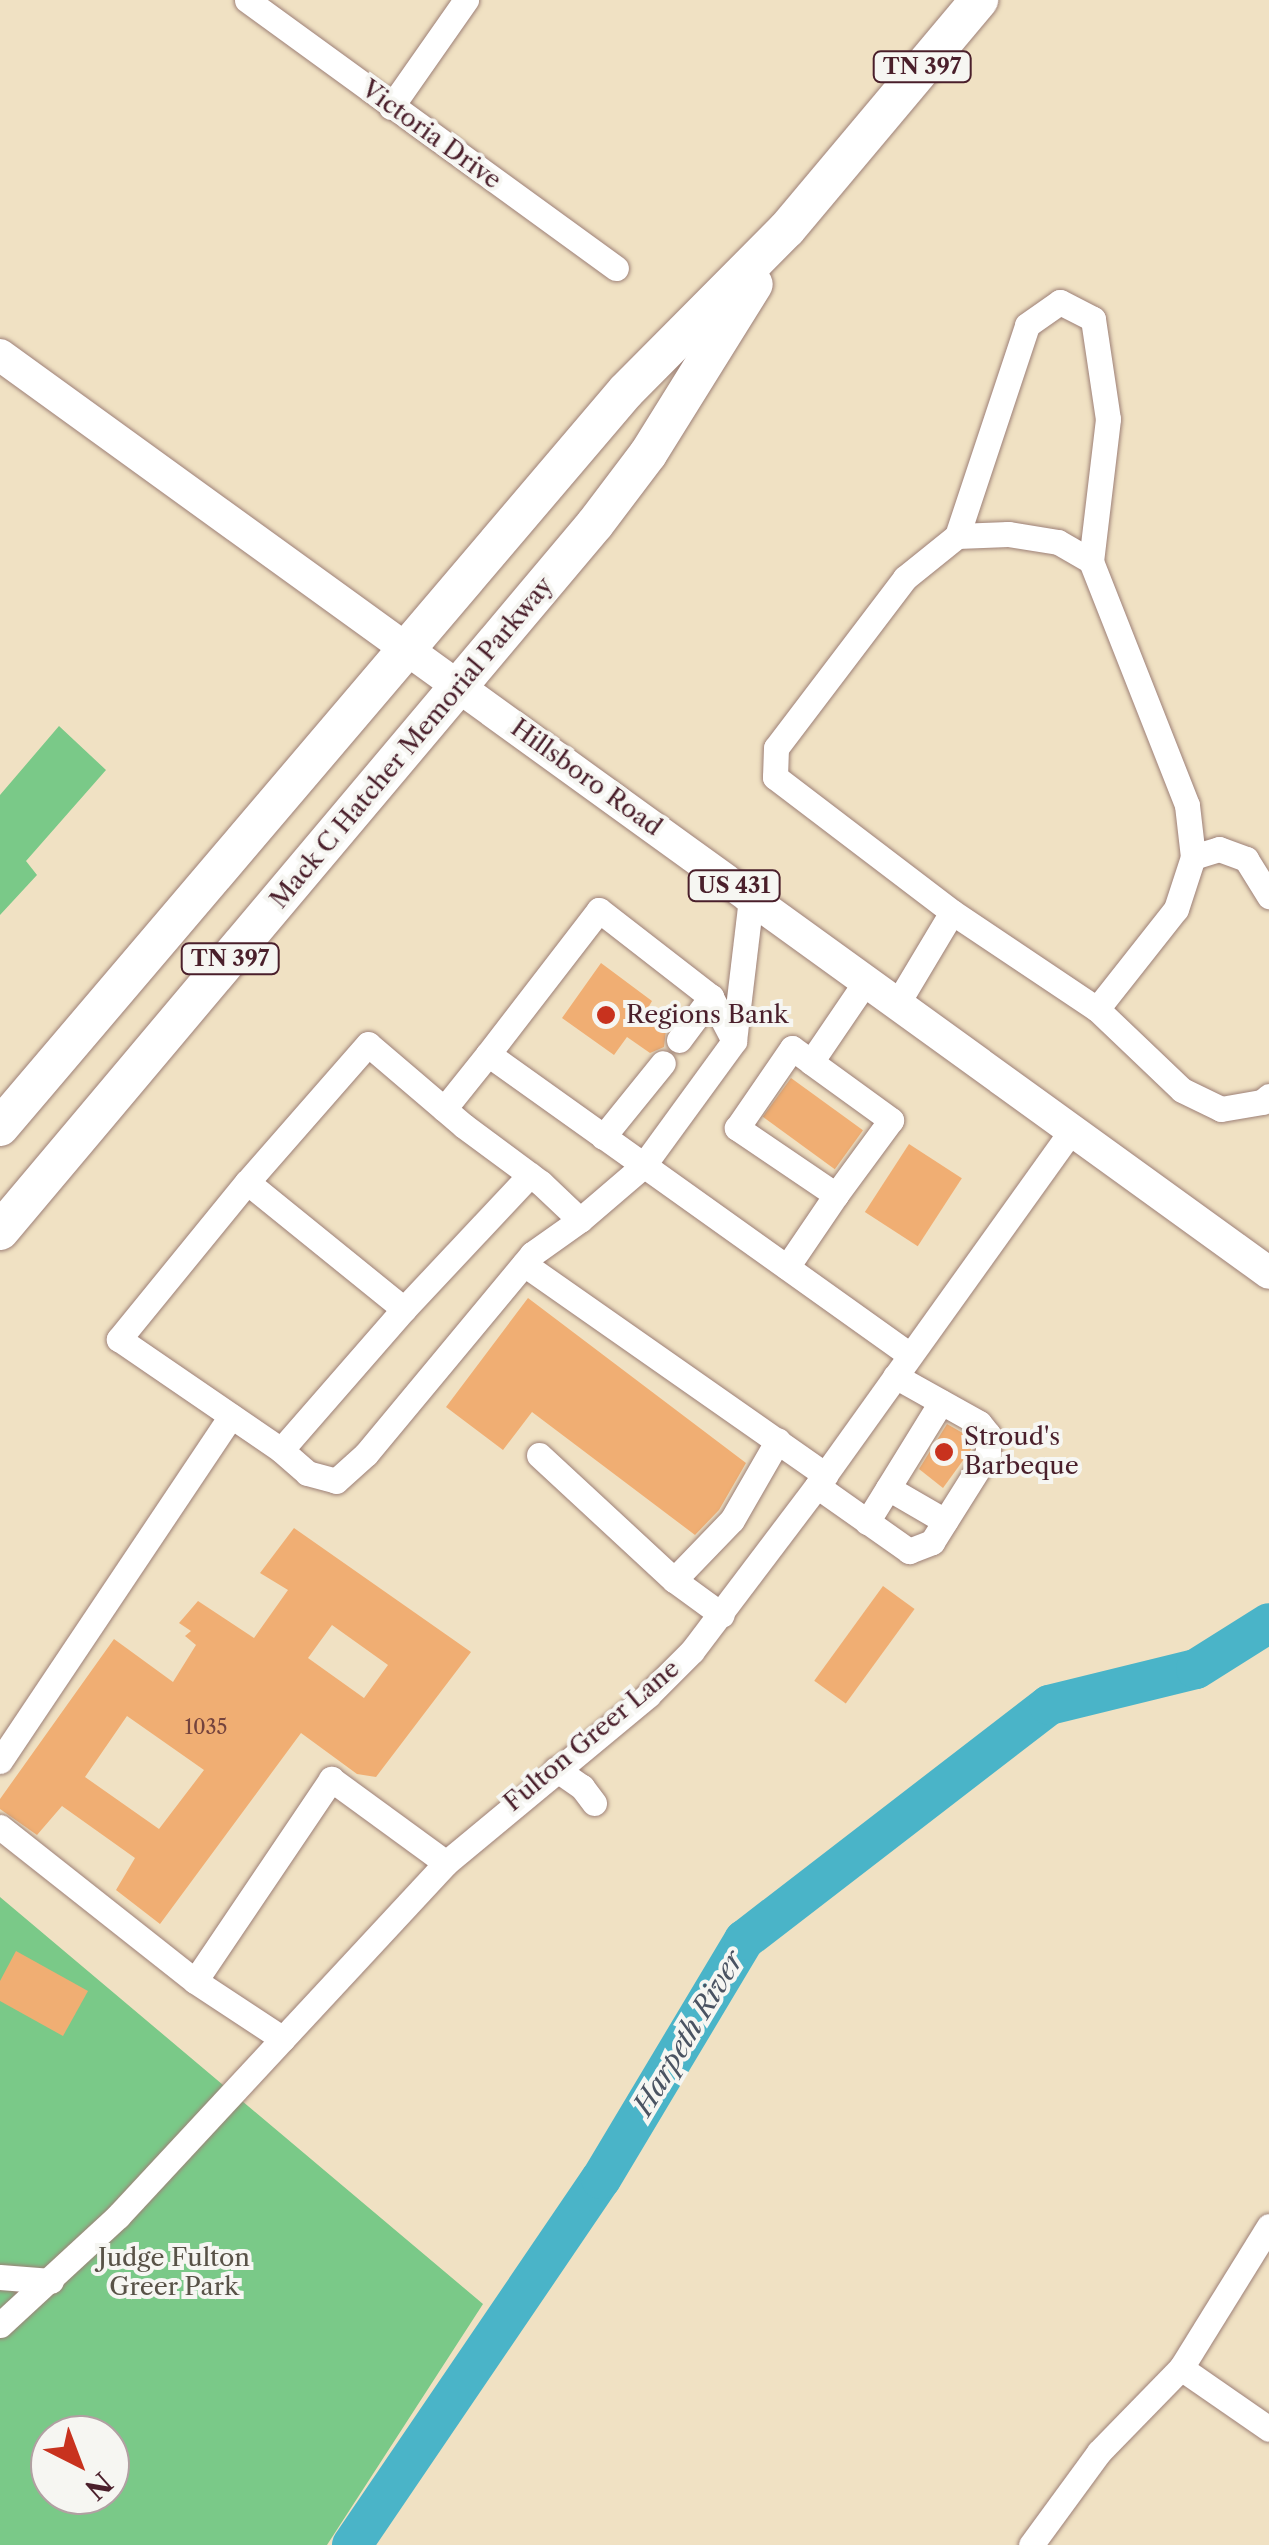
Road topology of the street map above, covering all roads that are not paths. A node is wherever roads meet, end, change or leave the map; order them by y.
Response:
1 (247, 0) edge
2 (466, 0) edge
3 (978, 0) edge
4 (391, 107) junction
5 (787, 228) junction
6 (616, 268) dead end
7 (0, 355) edge
8 (957, 536) junction
9 (1092, 561) junction
10 (406, 649) junction
11 (461, 688) junction
12 (1193, 857) junction
13 (1269, 896) edge
14 (751, 898) junction
15 (952, 912) junction
16 (866, 981) junction
17 (711, 997) junction
18 (897, 1004) junction
19 (1097, 1009) junction
20 (679, 1040) dead end
21 (734, 1041) junction
22 (488, 1054) junction
23 (811, 1062) junction
24 (662, 1063) dead end
25 (1269, 1096) edge
26 (444, 1109) junction
27 (0, 1127) edge
28 (1072, 1130) junction
29 (602, 1137) junction
30 (648, 1160) junction
31 (530, 1175) junction
32 (247, 1182) junction
33 (836, 1195) junction
34 (580, 1220) junction
35 (0, 1231) edge
36 (524, 1264) junction
37 (787, 1267) junction
38 (1266, 1270) edge
39 (404, 1309) junction
40 (902, 1365) junction
41 (941, 1402) junction
42 (231, 1416) junction
43 (778, 1440) junction
44 (282, 1450) junction
45 (539, 1455) dead end
46 (821, 1480) junction
47 (888, 1488) junction
48 (946, 1521) junction
49 (866, 1522) junction
50 (674, 1580) junction
51 (722, 1615) junction
52 (0, 1761) edge
53 (556, 1769) junction
54 (594, 1804) dead end
55 (0, 1828) edge
56 (446, 1863) junction
57 (194, 1981) junction
58 (284, 2039) junction
59 (1269, 2226) edge
60 (0, 2277) edge
61 (51, 2281) junction
62 (0, 2325) edge
63 (1181, 2368) junction
64 (1269, 2429) edge
65 (1031, 2545) edge

1 - 4 street, Victoria Drive
2 - 4 street
3 - 5 highway, Mack C Hatcher Memorial Parkway / TN 397
4 - 6 street, Victoria Drive
5 - 10 highway, Mack C Hatcher Memorial Parkway / TN 397
5 - 11 highway, Mack C Hatcher Memorial Parkway / TN 397
7 - 10 main road, Hillsboro Road
8 - 9 street
8 - 9 street
8 - 15 street
9 - 12 street
10 - 11 main road, Hillsboro Road / US 431
10 - 27 highway, Mack C Hatcher Memorial Parkway / TN 397
11 - 14 main road, Hillsboro Road / US 431
11 - 35 highway, Mack C Hatcher Memorial Parkway / TN 397
12 - 13 street
12 - 19 street
14 - 16 main road, Hillsboro Road / US 431
14 - 21 street
15 - 18 street
15 - 19 street
16 - 18 main road, Hillsboro Road / US 431
16 - 23 street
17 - 20 street
17 - 21 street
17 - 22 street
18 - 28 main road, Hillsboro Road / US 431
19 - 25 street
21 - 30 street
22 - 26 street
22 - 29 street
23 - 33 street
23 - 33 street
24 - 29 street
26 - 31 street
26 - 32 street
28 - 38 main road, Hillsboro Road / US 431
28 - 40 street, Fulton Greer Lane
29 - 30 street
30 - 34 street
30 - 37 street
31 - 34 street
31 - 39 street
32 - 39 street
32 - 42 street
33 - 37 street
34 - 36 street
36 - 43 street
36 - 44 street
37 - 40 street
39 - 44 street
40 - 41 street
40 - 46 street, Fulton Greer Lane
41 - 47 street
41 - 48 street
42 - 44 street
42 - 52 street
43 - 46 street
43 - 50 street
45 - 50 street
46 - 49 street
46 - 51 street, Fulton Greer Lane
47 - 48 street
47 - 49 street
48 - 49 street
50 - 51 street
51 - 53 street, Fulton Greer Lane
53 - 54 street
53 - 56 street, Fulton Greer Lane
55 - 57 street
56 - 57 street
56 - 58 street, Fulton Greer Lane
57 - 58 street
58 - 61 street, Fulton Greer Lane
59 - 63 street
60 - 61 street
61 - 62 street, Fulton Greer Lane
63 - 64 street
63 - 65 street

